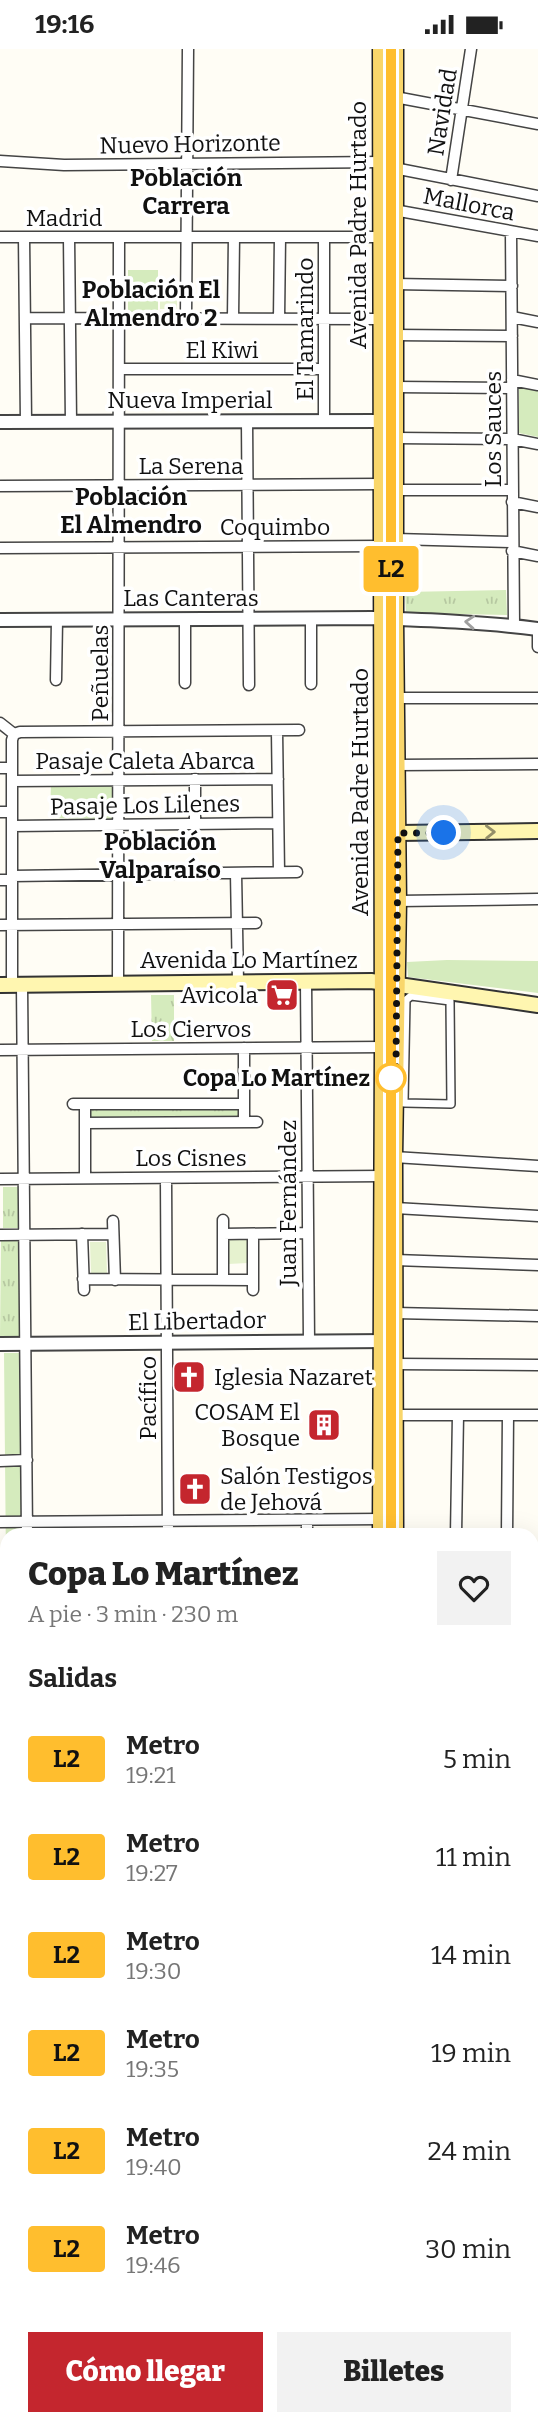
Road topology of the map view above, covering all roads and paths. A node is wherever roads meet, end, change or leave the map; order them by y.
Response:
1 (188, 49) edge
2 (381, 49) edge
3 (395, 49) edge
4 (471, 49) edge
5 (395, 97) junction
6 (462, 110) junction
7 (538, 124) edge
8 (0, 161) edge
9 (187, 163) junction
10 (388, 165) junction
11 (451, 180) junction
12 (538, 197) edge
13 (394, 210) junction
14 (511, 232) junction
15 (538, 236) edge
16 (0, 237) edge
17 (24, 237) junction
18 (69, 237) junction
19 (119, 237) junction
20 (187, 237) junction
21 (234, 237) junction
22 (280, 237) junction
23 (324, 237) junction
24 (380, 237) junction
25 (394, 284) junction
26 (512, 286) junction
27 (512, 317) junction
28 (25, 318) junction
29 (70, 318) junction
30 (119, 318) junction
31 (186, 318) junction
32 (233, 318) junction
33 (279, 319) junction
34 (324, 319) junction
35 (380, 319) junction
36 (538, 322) edge
37 (394, 335) junction
38 (512, 336) junction
39 (119, 369) junction
40 (324, 369) junction
41 (512, 384) junction
42 (538, 385) edge
43 (395, 387) junction
44 (247, 421) junction
45 (324, 421) junction
46 (381, 421) junction
47 (0, 422) edge
48 (26, 422) junction
49 (71, 422) junction
50 (119, 422) junction
51 (395, 438) junction
52 (512, 439) junction
53 (538, 444) edge
54 (119, 485) junction
55 (248, 485) junction
56 (0, 486) edge
57 (388, 487) junction
58 (512, 491) junction
59 (512, 502) junction
60 (538, 507) edge
61 (388, 543) junction
62 (512, 546) junction
63 (119, 547) junction
64 (248, 547) junction
65 (0, 548) edge
66 (538, 556) edge
67 (248, 618) junction
68 (311, 618) junction
69 (57, 619) junction
70 (119, 619) junction
71 (185, 619) junction
72 (389, 619) junction
73 (0, 620) edge
74 (514, 626) junction
75 (538, 629) edge
76 (538, 647) edge
77 (56, 680) dead end
78 (184, 683) dead end
79 (311, 684) dead end
80 (249, 685) dead end
81 (396, 698) junction
82 (538, 698) edge
83 (0, 723) edge
84 (299, 730) dead end
85 (277, 731) junction
86 (119, 732) junction
87 (14, 734) junction
88 (538, 764) edge
89 (397, 765) junction
90 (0, 768) edge
91 (12, 768) junction
92 (194, 779) junction
93 (278, 779) junction
94 (119, 780) junction
95 (12, 781) junction
96 (0, 812) edge
97 (12, 812) junction
98 (382, 822) junction
99 (278, 823) junction
100 (195, 824) junction
101 (119, 825) junction
102 (12, 826) junction
103 (538, 831) edge
104 (398, 833) junction
105 (279, 872) junction
106 (297, 872) dead end
107 (236, 873) junction
108 (119, 875) junction
109 (12, 878) junction
110 (0, 880) edge
111 (538, 898) edge
112 (398, 901) junction
113 (237, 923) junction
114 (256, 923) dead end
115 (118, 924) junction
116 (0, 925) edge
117 (12, 925) junction
118 (306, 981) junction
119 (238, 982) junction
120 (118, 984) junction
121 (390, 984) junction
122 (11, 985) edge
123 (538, 1005) edge
124 (307, 1047) junction
125 (383, 1047) junction
126 (244, 1048) junction
127 (0, 1050) edge
128 (23, 1050) junction
129 (73, 1104) dead end
130 (85, 1104) junction
131 (244, 1104) junction
132 (451, 1104) joint
133 (244, 1122) junction
134 (257, 1122) dead end
135 (85, 1123) junction
136 (394, 1157) junction
137 (538, 1166) edge
138 (383, 1176) junction
139 (307, 1177) junction
140 (85, 1178) junction
141 (166, 1178) junction
142 (0, 1179) edge
143 (24, 1179) junction
144 (395, 1208) junction
145 (538, 1216) edge
146 (223, 1220) dead end
147 (113, 1221) dead end
148 (308, 1233) junction
149 (82, 1234) junction
150 (113, 1234) junction
151 (223, 1234) junction
152 (253, 1234) junction
153 (0, 1235) edge
154 (25, 1235) junction
155 (395, 1260) junction
156 (538, 1265) edge
157 (167, 1279) junction
158 (115, 1280) junction
159 (223, 1280) junction
160 (395, 1313) junction
161 (538, 1315) edge
162 (309, 1341) junction
163 (387, 1341) junction
164 (167, 1343) junction
165 (0, 1344) edge
166 (26, 1344) junction
167 (395, 1364) junction
168 (538, 1365) edge
169 (396, 1415) junction
170 (458, 1415) junction
171 (508, 1415) junction
172 (538, 1415) edge
173 (27, 1460) junction
174 (0, 1461) edge
175 (307, 1520) junction
176 (168, 1521) junction
177 (27, 1522) junction
178 (0, 1523) edge
179 (381, 1527) edge
180 (27, 1528) edge
181 (168, 1528) edge
182 (307, 1528) edge
183 (395, 1528) edge
184 (456, 1528) edge
185 (507, 1528) edge

1 - 9 street
2 - 10 main road, Avenida Padre Hurtado
3 - 5 main road, Avenida Padre Hurtado
4 - 6 street, Navidad
5 - 6 street
5 - 10 main road, Avenida Padre Hurtado
6 - 7 street
6 - 11 street, Navidad
8 - 9 street, Nuevo Horizonte
9 - 10 street, Nuevo Horizonte
9 - 20 street
10 - 11 street, Nuevo Horizonte
10 - 13 main road, Avenida Padre Hurtado
10 - 24 main road, Avenida Padre Hurtado
11 - 12 street, Nuevo Horizonte
13 - 14 street, Mallorca
13 - 25 main road, Avenida Padre Hurtado
14 - 15 street, Mallorca
14 - 26 street, Los Sauces
16 - 17 street, Madrid
17 - 18 street, Madrid
17 - 28 street
18 - 19 street, Madrid
18 - 29 street
19 - 20 street, Madrid
19 - 30 street, Peñuelas
20 - 21 street, Madrid
20 - 31 street
21 - 22 street, Madrid
21 - 32 street
22 - 23 street, Madrid
22 - 33 street
23 - 24 street, Madrid
23 - 34 street, El Tamarindo
24 - 35 main road, Avenida Padre Hurtado
25 - 26 street
25 - 37 main road, Avenida Padre Hurtado
26 - 27 street, Los Sauces
27 - 36 street
27 - 38 street, Los Sauces
28 - 29 street
28 - 48 street
29 - 30 street
29 - 49 street
30 - 31 street
30 - 39 street, Peñuelas
31 - 32 street
32 - 33 street
33 - 34 street
34 - 35 street
34 - 40 street, El Tamarindo
35 - 46 main road, Avenida Padre Hurtado
37 - 38 street
37 - 43 main road, Avenida Padre Hurtado
38 - 41 street, Los Sauces
39 - 40 street, El Kiwi
39 - 50 street, Peñuelas
40 - 45 street, El Tamarindo
41 - 42 street
41 - 43 street
41 - 52 street, Los Sauces
43 - 51 main road, Avenida Padre Hurtado
44 - 45 street, Nueva Imperial
44 - 50 street, Nueva Imperial
44 - 55 street
45 - 46 street, Nueva Imperial
46 - 57 main road, Avenida Padre Hurtado
47 - 48 street, Nueva Imperial
48 - 49 street, Nueva Imperial
49 - 50 street, Nueva Imperial
50 - 54 street, Peñuelas
51 - 52 street
51 - 57 main road, Avenida Padre Hurtado
52 - 53 street
52 - 58 street, Los Sauces
54 - 55 street, La Serena
54 - 56 street, La Serena
54 - 63 street, Peñuelas
55 - 57 street, La Serena
55 - 64 street
57 - 58 street, La Serena
57 - 61 main road, Avenida Padre Hurtado
58 - 59 street, Los Sauces
59 - 60 street
59 - 62 street, Los Sauces
61 - 62 street, Coquimbo
61 - 64 street, Coquimbo
61 - 72 main road, Avenida Padre Hurtado
62 - 66 street, Coquimbo
62 - 74 street, Los Sauces
63 - 64 street, Coquimbo
63 - 65 street, Coquimbo
63 - 70 street, Peñuelas
64 - 67 street
67 - 68 street, Las Canteras
67 - 71 street, Las Canteras
67 - 80 street
68 - 72 street, Las Canteras
68 - 79 street
69 - 70 street, Las Canteras
69 - 73 street, Las Canteras
69 - 77 street
70 - 71 street, Las Canteras
70 - 86 street, Peñuelas
71 - 78 street
74 -> 72 street, Las Canteras
72 - 81 main road, Avenida Padre Hurtado
72 - 98 main road, Avenida Padre Hurtado
74 - 75 street, Las Canteras
75 - 76 street
81 - 82 street
81 - 89 main road, Avenida Padre Hurtado
83 - 87 street
84 - 85 street
85 - 86 street
85 - 93 street
86 - 87 street
86 - 94 street, Peñuelas
87 - 91 street
88 - 89 street
89 - 104 main road, Avenida Padre Hurtado
90 - 91 street, Pasaje Caleta Abarca
91 - 95 street
92 - 93 street, Pasaje Caleta Abarca
92 - 94 street, Pasaje Caleta Abarca
92 - 100 street
93 - 99 street
94 - 95 street, Pasaje Caleta Abarca
94 - 101 street, Peñuelas
95 - 97 street
96 - 97 street
97 - 102 street
98 - 104 main road
98 - 121 main road, Avenida Padre Hurtado
99 - 100 street, Pasaje Los Lilenes
99 - 105 street
100 - 101 street, Pasaje Los Lilenes
101 - 102 street, Pasaje Los Lilenes
101 - 108 street, Peñuelas
102 - 109 street
104 -> 103 main road
104 - 112 main road, Avenida Padre Hurtado
105 - 106 street
105 - 107 street
107 - 108 street
107 - 113 street
108 - 109 street
108 - 115 street, Peñuelas
109 - 110 street
109 - 117 street
111 - 112 street
112 - 121 main road, Avenida Padre Hurtado
113 - 114 street
113 - 115 street
113 - 119 street
115 - 117 street
115 - 120 street, Peñuelas
116 - 117 street
117 - 122 street
118 - 119 main road, Avenida Lo Martínez
118 - 121 main road, Avenida Lo Martínez
118 - 124 street, Juan Fernández
119 - 120 main road, Avenida Lo Martínez
120 - 122 main road, Avenida Lo Martínez
121 - 123 main road, Avenida Lo Martínez
121 - 125 main road, Avenida Padre Hurtado
121 - 136 main road, Avenida Padre Hurtado
122 - 128 street
124 - 125 street, Los Ciervos
124 - 126 street, Los Ciervos
124 - 139 street, Juan Fernández
125 - 138 main road, Avenida Padre Hurtado
126 - 128 street, Los Ciervos
126 - 131 street
127 - 128 street, Los Ciervos
128 - 143 street
129 - 130 street
130 - 131 street
130 - 135 street
131 - 133 street
132 - 132 street
133 - 134 street
133 - 135 street
135 - 140 street
136 - 137 street
136 - 144 main road, Avenida Padre Hurtado
138 - 139 street, Los Cisnes
138 - 163 main road, Avenida Padre Hurtado
139 - 141 street, Los Cisnes
139 - 148 street, Juan Fernández
140 - 141 street, Los Cisnes
140 - 143 street, Los Cisnes
141 - 157 street, Pacífico
142 - 143 street, Los Cisnes
143 - 154 street
144 - 145 street
144 - 155 main road, Avenida Padre Hurtado
146 - 151 street
147 - 150 street
148 - 152 street
148 - 162 street, Juan Fernández
149 - 150 street
149 - 154 street
149 - 158 street
150 - 158 street
151 - 152 street
151 - 159 street
152 - 159 street
153 - 154 street
154 - 166 street
155 - 156 street
155 - 160 main road, Avenida Padre Hurtado
157 - 158 street
157 - 159 street
157 - 164 street, Pacífico
160 - 161 street
160 - 163 main road, Avenida Padre Hurtado
162 - 163 street, El Libertador
162 - 164 street, El Libertador
163 - 167 main road, Avenida Padre Hurtado
163 - 179 main road, Avenida Padre Hurtado
164 - 166 street, El Libertador
164 - 176 street, Pacífico
165 - 166 street, El Libertador
166 - 173 street
167 - 168 street
167 - 169 main road, Avenida Padre Hurtado
169 - 170 street
169 - 183 main road, Avenida Padre Hurtado
170 - 171 street
170 - 184 street
171 - 172 street
171 - 185 street
173 - 174 street
173 - 177 street
175 - 176 street
175 - 179 street
175 - 182 street
176 - 177 street
176 - 181 street, Pacífico
177 - 178 street
177 - 180 street

